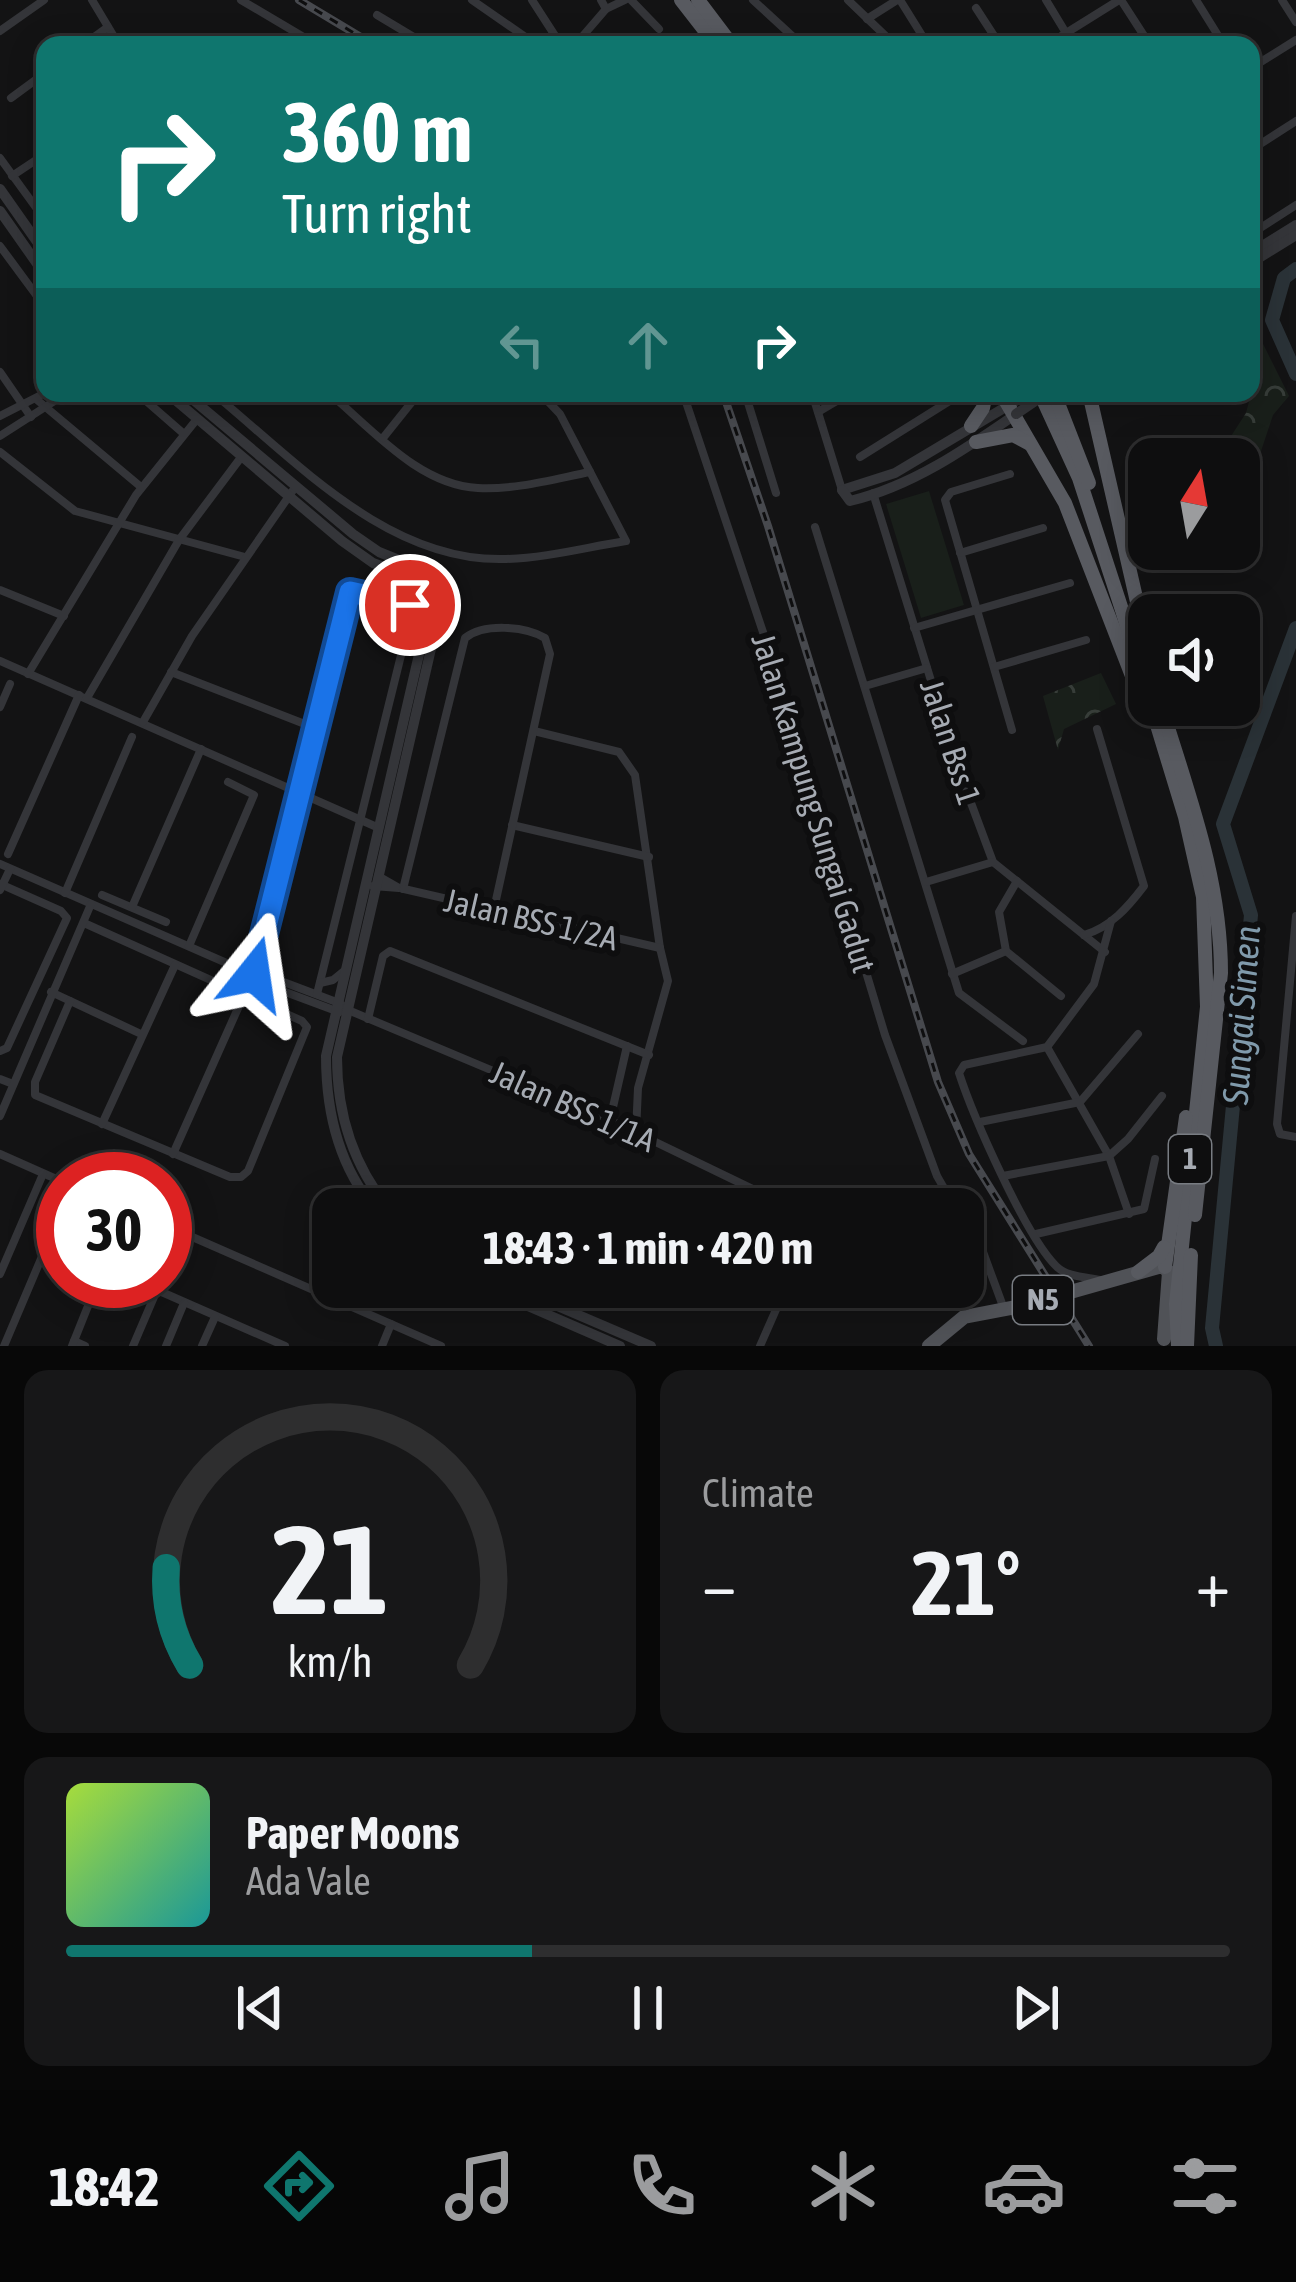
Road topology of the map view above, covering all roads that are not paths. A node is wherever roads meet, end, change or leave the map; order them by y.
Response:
1 (44, 0) edge
2 (92, 0) edge
3 (241, 0) edge
4 (472, 0) edge
5 (532, 0) edge
6 (628, 0) edge
7 (681, 0) edge
8 (698, 0) edge
9 (753, 0) edge
10 (848, 0) edge
11 (898, 0) edge
12 (1046, 0) edge
13 (1120, 0) edge
14 (1196, 0) edge
15 (1282, 0) edge
16 (603, 4) edge
17 (976, 8) dead end
18 (376, 15) dead end
19 (867, 19) junction
20 (1296, 22) edge
21 (108, 26) junction
22 (659, 29) dead end
23 (0, 31) edge
24 (1066, 33) junction
25 (95, 36) edge
26 (114, 36) edge
27 (302, 36) edge
28 (412, 36) edge
29 (523, 36) edge
30 (555, 36) edge
31 (581, 36) edge
32 (709, 36) edge
33 (725, 36) edge
34 (792, 36) edge
35 (885, 36) edge
36 (922, 36) edge
37 (994, 36) edge
38 (1061, 36) edge
39 (1144, 36) edge
40 (1219, 36) edge
41 (1296, 40) edge
42 (1260, 62) edge
43 (36, 80) edge
44 (11, 98) dead end
45 (1296, 121) edge
46 (1260, 144) edge
47 (0, 158) edge
48 (36, 160) edge
49 (12, 176) junction
50 (0, 189) edge
51 (1296, 205) edge
52 (36, 208) edge
53 (0, 211) edge
54 (1296, 225) edge
55 (1260, 228) edge
56 (1296, 235) edge
57 (36, 240) edge
58 (0, 246) edge
59 (1260, 252) edge
60 (1260, 254) edge
61 (11, 260) junction
62 (36, 262) edge
63 (0, 268) edge
64 (36, 295) edge
65 (0, 372) edge
66 (36, 398) edge
67 (42, 402) edge
68 (55, 402) edge
69 (147, 402) edge
70 (178, 402) edge
71 (195, 402) edge
72 (224, 402) edge
73 (340, 402) edge
74 (412, 402) edge
75 (549, 402) edge
76 (552, 402) edge
77 (686, 402) edge
78 (748, 402) edge
79 (815, 402) edge
80 (835, 402) edge
81 (948, 402) edge
82 (984, 402) edge
83 (1050, 402) edge
84 (1053, 402) edge
85 (1089, 402) edge
86 (1009, 404) edge
87 (552, 405) junction
88 (24, 406) junction
89 (45, 410) junction
90 (818, 412) junction
91 (0, 416) edge
92 (32, 417) junction
93 (197, 418) junction
94 (184, 434) junction
95 (974, 434) junction
96 (0, 436) edge
97 (383, 438) junction
98 (0, 452) edge
99 (1038, 452) junction
100 (242, 456) junction
101 (860, 457) dead end
102 (590, 472) junction
103 (1010, 474) dead end
104 (141, 487) junction
105 (842, 490) joint
106 (872, 490) junction
107 (292, 491) junction
108 (776, 493) dead end
109 (118, 525) junction
110 (815, 527) dead end
111 (1043, 528) dead end
112 (179, 540) junction
113 (960, 553) junction
114 (245, 557) junction
115 (1070, 583) dead end
116 (0, 590) edge
117 (1136, 594) edge
118 (1128, 602) edge
119 (977, 610) junction
120 (64, 616) junction
121 (914, 628) junction
122 (1086, 640) dead end
123 (1128, 640) edge
124 (1128, 659) edge
125 (0, 661) edge
126 (994, 667) junction
127 (927, 668) junction
128 (171, 672) junction
129 (28, 674) junction
130 (10, 684) dead end
131 (865, 686) junction
132 (83, 697) junction
133 (0, 707) edge
134 (143, 722) junction
135 (1155, 726) edge
136 (1168, 726) edge
137 (315, 728) junction
138 (1096, 729) dead end
139 (534, 730) junction
140 (1012, 730) dead end
141 (133, 737) dead end
142 (202, 749) junction
143 (228, 782) dead end
144 (297, 791) junction
145 (360, 817) junction
146 (512, 825) junction
147 (380, 828) junction
148 (8, 854) dead end
149 (649, 857) junction
150 (993, 862) junction
151 (5, 867) edge
152 (373, 880) junction
153 (1017, 881) junction
154 (926, 882) junction
155 (1, 886) edge
156 (401, 889) junction
157 (65, 893) junction
158 (102, 895) dead end
159 (91, 904) junction
160 (132, 907) junction
161 (494, 909) junction
162 (1296, 916) edge
163 (1111, 921) junction
164 (166, 922) dead end
165 (84, 923) junction
166 (1084, 934) junction
167 (189, 946) junction
168 (660, 948) junction
169 (1006, 951) junction
170 (1105, 952) junction
171 (175, 964) junction
172 (347, 969) junction
173 (254, 974) junction
174 (952, 974) junction
175 (1206, 979) junction
176 (318, 989) junction
177 (52, 992) junction
178 (1061, 996) dead end
179 (243, 997) junction
180 (70, 1001) junction
181 (341, 1009) junction
182 (368, 1019) junction
183 (141, 1034) junction
184 (1138, 1034) dead end
185 (1023, 1041) dead end
186 (627, 1046) junction
187 (1047, 1047) junction
188 (0, 1051) edge
189 (649, 1055) junction
190 (0, 1079) edge
191 (13, 1084) junction
192 (1162, 1096) dead end
193 (1079, 1102) junction
194 (0, 1116) edge
195 (610, 1120) junction
196 (980, 1122) junction
197 (102, 1124) junction
198 (636, 1132) junction
199 (1296, 1137) edge
200 (168, 1152) edge
201 (174, 1152) edge
202 (0, 1154) edge
203 (1109, 1156) junction
204 (1155, 1159) dead end
205 (192, 1162) edge
206 (36, 1171) edge
207 (1003, 1176) junction
208 (362, 1188) edge
209 (376, 1188) edge
210 (751, 1188) edge
211 (944, 1188) edge
212 (36, 1190) edge
213 (1129, 1214) junction
214 (1170, 1228) junction
215 (1036, 1234) junction
216 (192, 1236) edge
217 (984, 1255) edge
218 (1165, 1267) junction
219 (36, 1269) edge
220 (1138, 1272) junction
221 (0, 1274) edge
222 (1110, 1281) junction
223 (192, 1307) edge
224 (87, 1308) edge
225 (149, 1308) edge
226 (182, 1308) edge
227 (532, 1308) edge
228 (561, 1308) edge
229 (777, 1308) edge
230 (1004, 1309) junction
231 (214, 1317) junction
232 (391, 1324) junction
233 (417, 1342) edge
234 (72, 1343) edge
235 (1176, 1343) edge
236 (4, 1346) edge
237 (85, 1346) edge
238 (133, 1346) edge
239 (166, 1346) edge
240 (202, 1346) edge
241 (285, 1346) edge
242 (382, 1346) edge
243 (441, 1346) edge
244 (620, 1346) edge
245 (651, 1346) edge
246 (760, 1346) edge
247 (929, 1346) edge

1 - 23 street
2 - 21 street
3 - 27 street
4 - 29 street
5 - 30 street
6 - 16 street
6 - 22 street
7 - 32 highway
8 - 33 highway
9 - 34 street
10 - 19 street
11 - 19 street
11 - 36 street
12 - 24 street
13 - 24 street
13 - 39 street
14 - 40 street
15 - 20 street
16 - 31 street
17 - 37 street
18 - 28 street
19 - 35 street
21 - 25 street
21 - 26 street
24 - 38 street
41 - 42 street
43 - 44 street
45 - 46 street
47 - 49 street
48 - 49 street
49 - 52 street
50 - 57 street
51 - 55 street
53 - 62 street
54 - 59 street
56 - 60 street
58 - 61 street
61 - 63 street
61 - 64 street
65 - 88 street
66 - 88 street
67 - 89 street
68 - 89 street
69 - 94 street
70 - 93 street
71 - 107 street
72 - 102 street
73 - 97 street
74 - 97 street
75 - 87 street
76 - 87 street
77 - 211 street, Jalan Kampung Sungai Gadut
78 - 108 street
79 - 90 street
80 - 90 street
81 - 101 street
82 - 95 highway
83 - 123 highway, 1
84 - 118 highway
85 - 117 highway
86 - 95 street
86 - 99 highway
87 - 102 street
88 - 91 street
88 - 92 street
89 - 92 street
89 - 104 street
90 - 105 street
92 - 96 street
93 - 94 street
93 - 100 street
94 - 104 street
95 - 99 highway
95 - 106 street
97 - 102 street
98 - 109 street
99 - 124 highway
100 - 107 street
100 - 112 street
103 - 113 street
104 - 109 street
105 - 106 street
106 - 121 street, Jalan Bss 1
107 - 114 street
107 - 147 street
107 - 152 street
109 - 112 street
109 - 120 street
110 - 131 street
111 - 113 street
112 - 114 street
112 - 132 street
113 - 119 street
114 - 128 street
115 - 119 street
116 - 120 street
119 - 121 street
119 - 126 street
120 - 129 street
121 - 127 street, Jalan Bss 1
122 - 126 street
125 - 129 street
126 - 140 street
127 - 131 street
127 - 150 street, Jalan Bss 1
128 - 134 street
128 - 137 street
129 - 132 street
130 - 133 street
131 - 154 street
132 - 134 street
132 - 148 street
134 - 142 street
135 - 175 highway, 1
136 - 235 highway, 1
137 - 144 street
137 - 145 street
138 - 163 street
139 - 146 street
139 - 149 street
139 - 156 street
141 - 157 street
142 - 144 street
142 - 160 street
143 - 167 street
144 - 145 street
144 - 173 street
145 - 147 street
145 - 176 street
146 - 149 street
146 - 161 street
147 - 152 street
149 - 168 street
150 - 153 street
150 - 154 street
151 - 155 street
151 - 157 street
152 - 156 street, Jalan BSS 1/2A
152 - 172 street
152 - 181 street
153 - 166 street
153 - 169 street
154 - 174 street
155 - 188 street
156 - 161 street, Jalan BSS 1/2A
157 - 159 street
158 - 160 street
159 - 165 street
159 - 167 street
160 - 164 street
161 - 168 street, Jalan BSS 1/2A
162 - 199 street
163 - 166 street
163 - 170 street
165 - 171 street
165 - 177 street
166 - 170 street
167 - 173 street
168 - 189 street
169 - 174 street
169 - 178 street
170 - 187 street
171 - 179 street
171 - 183 street
172 - 176 street
172 - 181 street
173 - 176 street
173 - 181 street
174 - 185 street
175 - 214 highway
175 - 235 highway, 1
176 - 181 street
177 - 180 street
177 - 191 street
179 - 201 street
179 - 205 street
180 - 183 street
180 - 197 street
181 - 182 street, Jalan BSS 1/1A
181 - 208 street
181 - 209 street
182 - 186 street
182 - 195 street, Jalan BSS 1/1A
183 - 197 street
184 - 193 street
186 - 189 street
186 - 195 street
187 - 193 street
187 - 196 street
189 - 198 street
190 - 191 street
191 - 194 street
192 - 203 street
193 - 196 street
193 - 203 street
195 - 198 street, Jalan BSS 1/1A
196 - 207 street
197 - 200 street
198 - 210 street, Jalan BSS 1/1A
202 - 206 street
203 - 207 street
203 - 213 street
204 - 213 street
207 - 215 street
212 - 221 street
213 - 215 street
214 - 218 highway
214 - 220 highway
215 - 222 street
216 - 232 street
217 - 230 street
218 - 220 main road, N5
218 - 235 main road
219 - 236 street
220 - 222 main road, N5
220 - 235 main road
222 - 230 main road, N5
223 - 231 street
224 - 234 street
225 - 238 street
226 - 239 street
227 - 244 street
228 - 245 street
229 - 246 street
230 - 247 main road, N5
231 - 240 street
231 - 241 street
232 - 233 street
232 - 242 street
233 - 243 street
234 - 237 street

